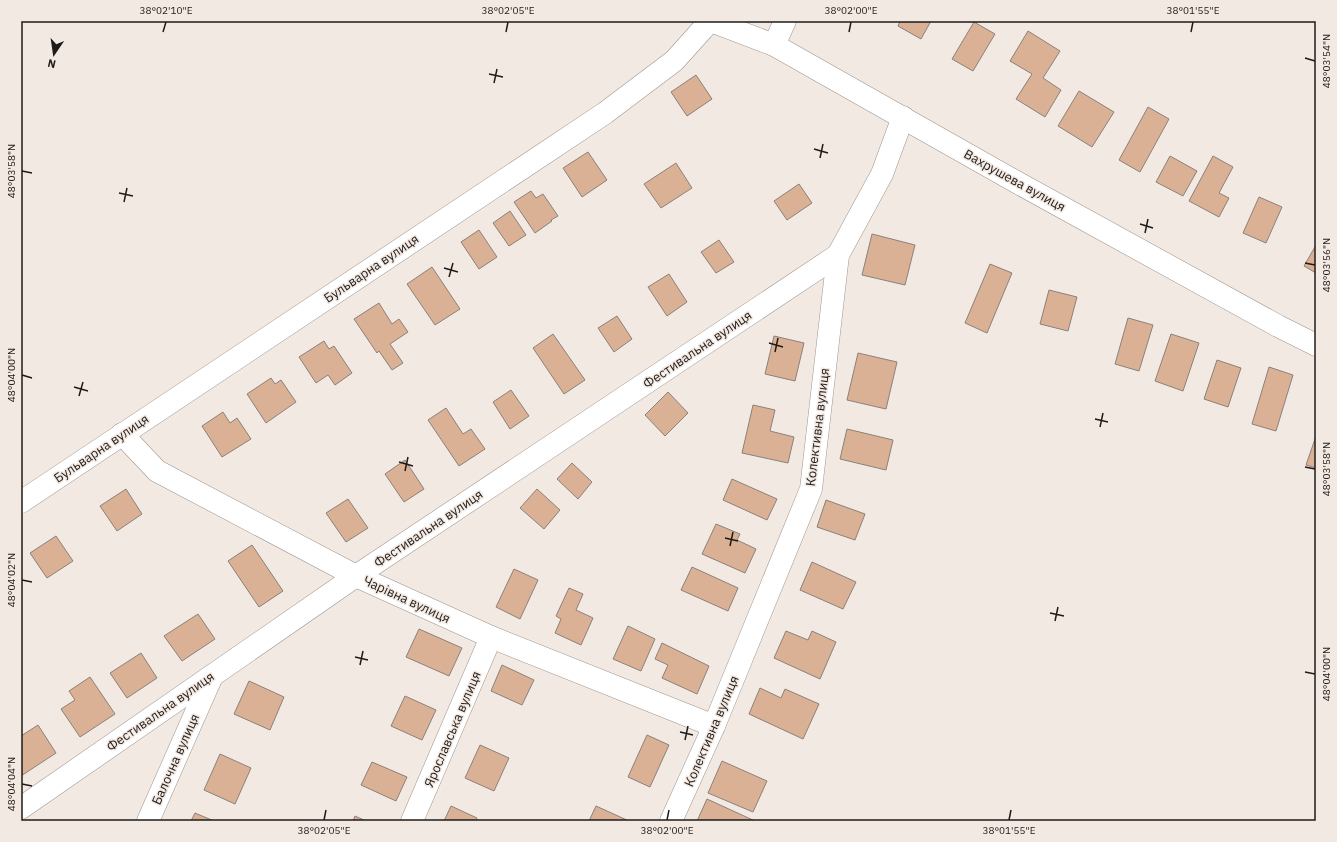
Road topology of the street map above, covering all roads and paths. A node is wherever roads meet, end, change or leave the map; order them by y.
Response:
1 (710, 21) edge
2 (785, 21) edge
3 (774, 45) junction
4 (903, 117) junction
5 (838, 255) junction
6 (1316, 345) edge
7 (122, 434) junction
8 (21, 502) edge
9 (356, 576) junction
10 (491, 638) junction
11 (212, 676) junction
12 (714, 726) junction
13 (21, 808) edge
14 (148, 821) edge
15 (412, 821) edge
16 (671, 821) edge

1 - 3 street, Вахрушева вулиця
1 - 7 street, Бульварна вулиця
2 - 3 street
3 - 4 street, Вахрушева вулиця
4 - 5 street, Колективна вулиця
4 - 6 street, Вахрушева вулиця
5 - 9 street, Фестивальна вулиця
5 - 12 street, Колективна вулиця
7 - 8 street, Бульварна вулиця
7 - 9 street, Чарівна вулиця
9 - 10 street, Чарівна вулиця
9 - 11 street, Фестивальна вулиця
10 - 12 street, Чарівна вулиця
10 - 15 street, Ярославська вулиця
11 - 13 street, Фестивальна вулиця
11 - 14 street, Балочна вулиця
12 - 16 street, Колективна вулиця

